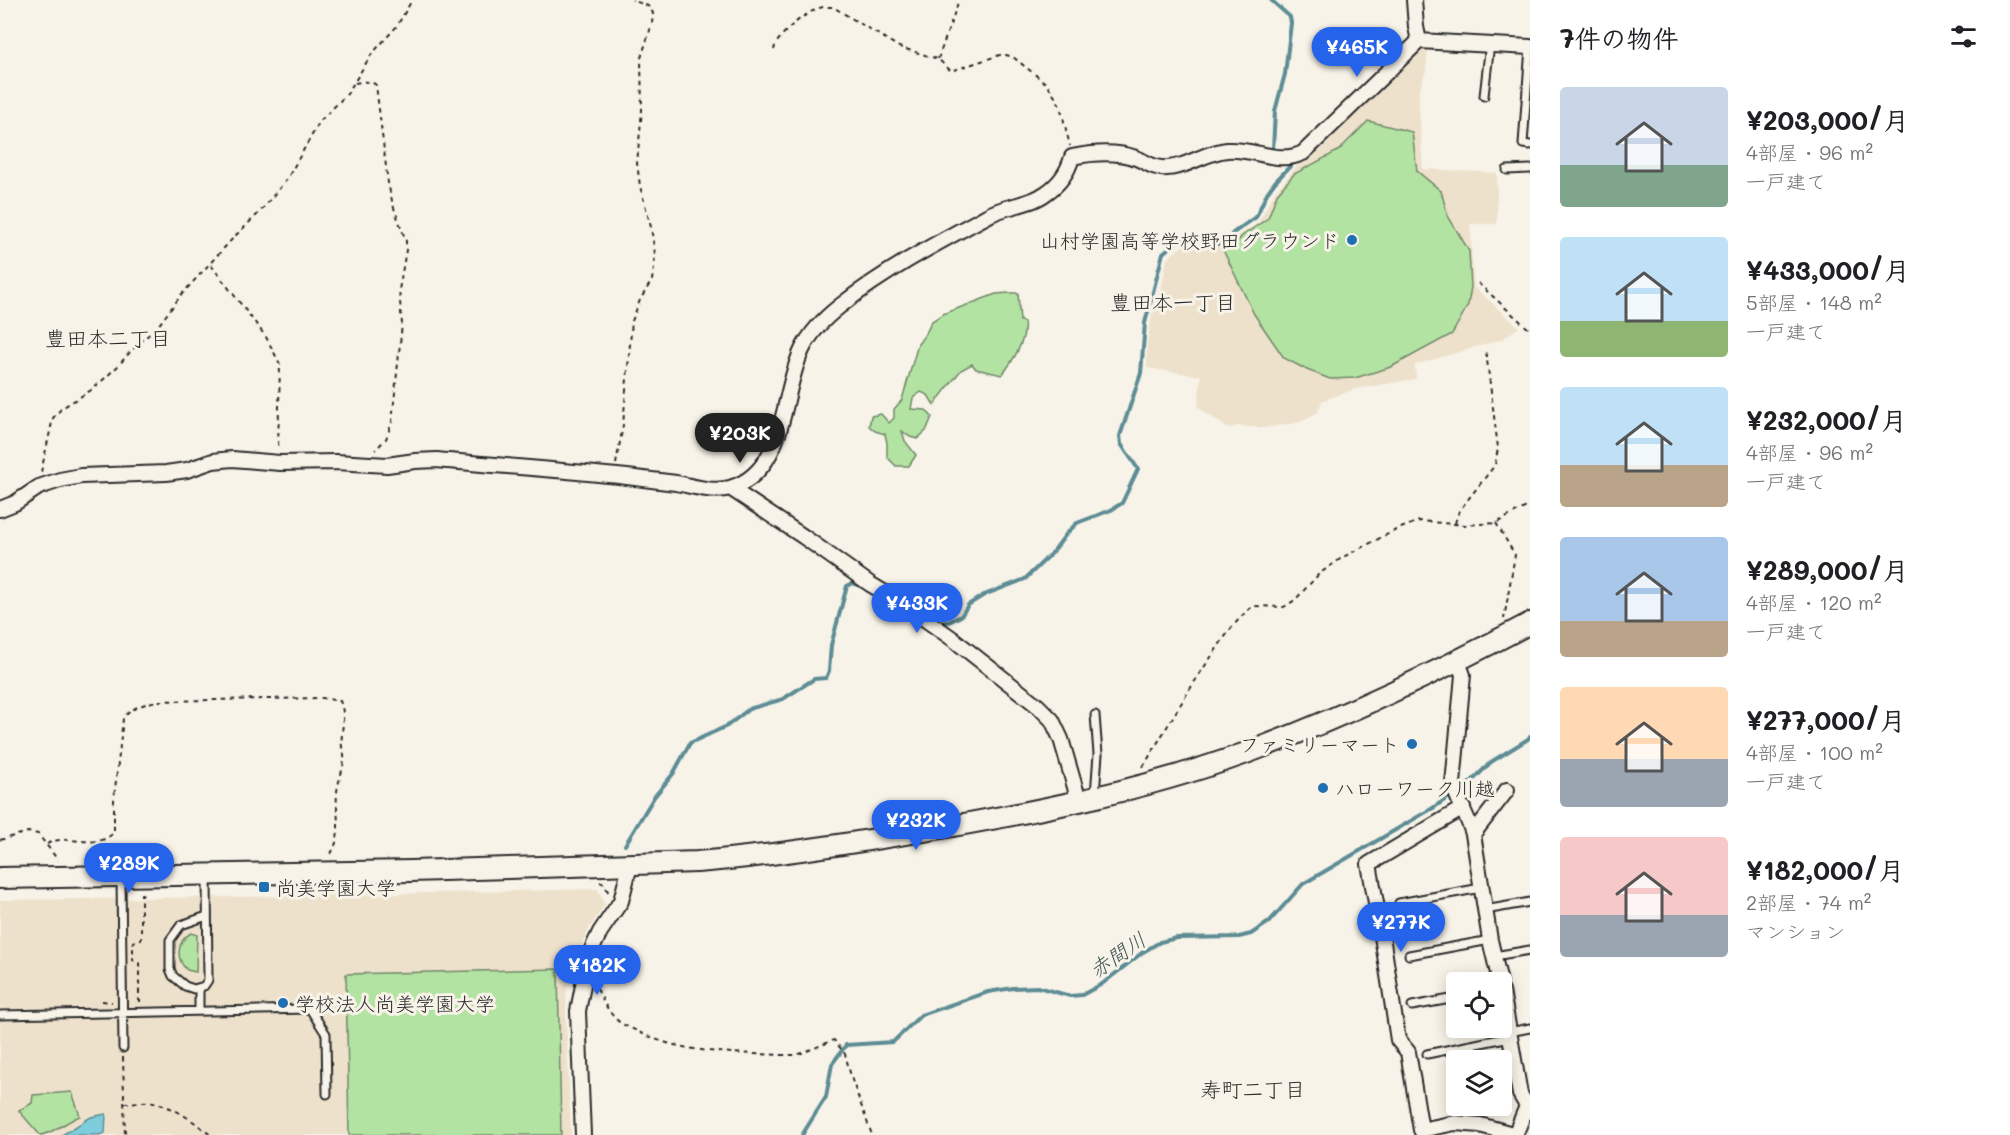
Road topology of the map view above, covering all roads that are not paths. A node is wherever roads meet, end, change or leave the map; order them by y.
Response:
1 (1414, 0) edge
2 (1419, 41) junction
3 (1493, 44) junction
4 (1530, 46) edge
5 (1484, 96) dead end
6 (1530, 145) edge
7 (1530, 169) edge
8 (1507, 170) dead end
9 (730, 488) junction
10 (0, 509) edge
11 (1530, 623) edge
12 (1458, 661) junction
13 (1095, 715) dead end
14 (1507, 790) dead end
15 (1458, 797) junction
16 (1087, 799) junction
17 (1473, 834) junction
18 (630, 865) junction
19 (207, 874) junction
20 (121, 875) junction
21 (0, 878) edge
22 (1481, 888) junction
23 (1530, 902) edge
24 (1398, 903) dead end
25 (1485, 910) junction
26 (207, 916) junction
27 (1490, 940) junction
28 (1530, 950) edge
29 (1409, 955) dead end
30 (1494, 956) junction
31 (1498, 972) edge
32 (199, 988) junction
33 (1446, 1000) edge
34 (1412, 1006) dead end
35 (199, 1011) junction
36 (123, 1012) junction
37 (0, 1015) edge
38 (1530, 1028) edge
39 (1512, 1033) edge
40 (1492, 1038) edge
41 (1510, 1038) edge
42 (123, 1048) road end
43 (1426, 1054) dead end
44 (327, 1094) dead end
45 (1528, 1106) edge
46 (583, 1135) edge
47 (1516, 1135) edge

1 - 2 street
2 - 3 street
2 - 9 street
3 - 4 street
3 - 5 lane
4 - 6 lane
7 - 8 lane
9 - 10 street
9 - 16 street
11 - 12 street
12 - 15 street
12 - 16 street
13 - 16 lane
14 - 17 street
15 - 17 street
15 - 47 street
16 - 18 street
17 - 22 street
18 - 19 street
18 - 46 street
19 - 20 street
19 - 26 lane
20 - 21 street
20 - 36 lane
22 - 24 lane
22 - 25 street
23 - 25 lane
25 - 27 street
26 - 32 lane
26 - 32 lane
27 - 29 lane
27 - 30 street
28 - 30 lane
30 - 31 street
32 - 35 lane
33 - 34 lane
35 - 36 lane
35 - 44 lane
36 - 37 lane
36 - 42 lane
38 - 39 lane
40 - 43 lane
41 - 45 street
45 - 47 street

